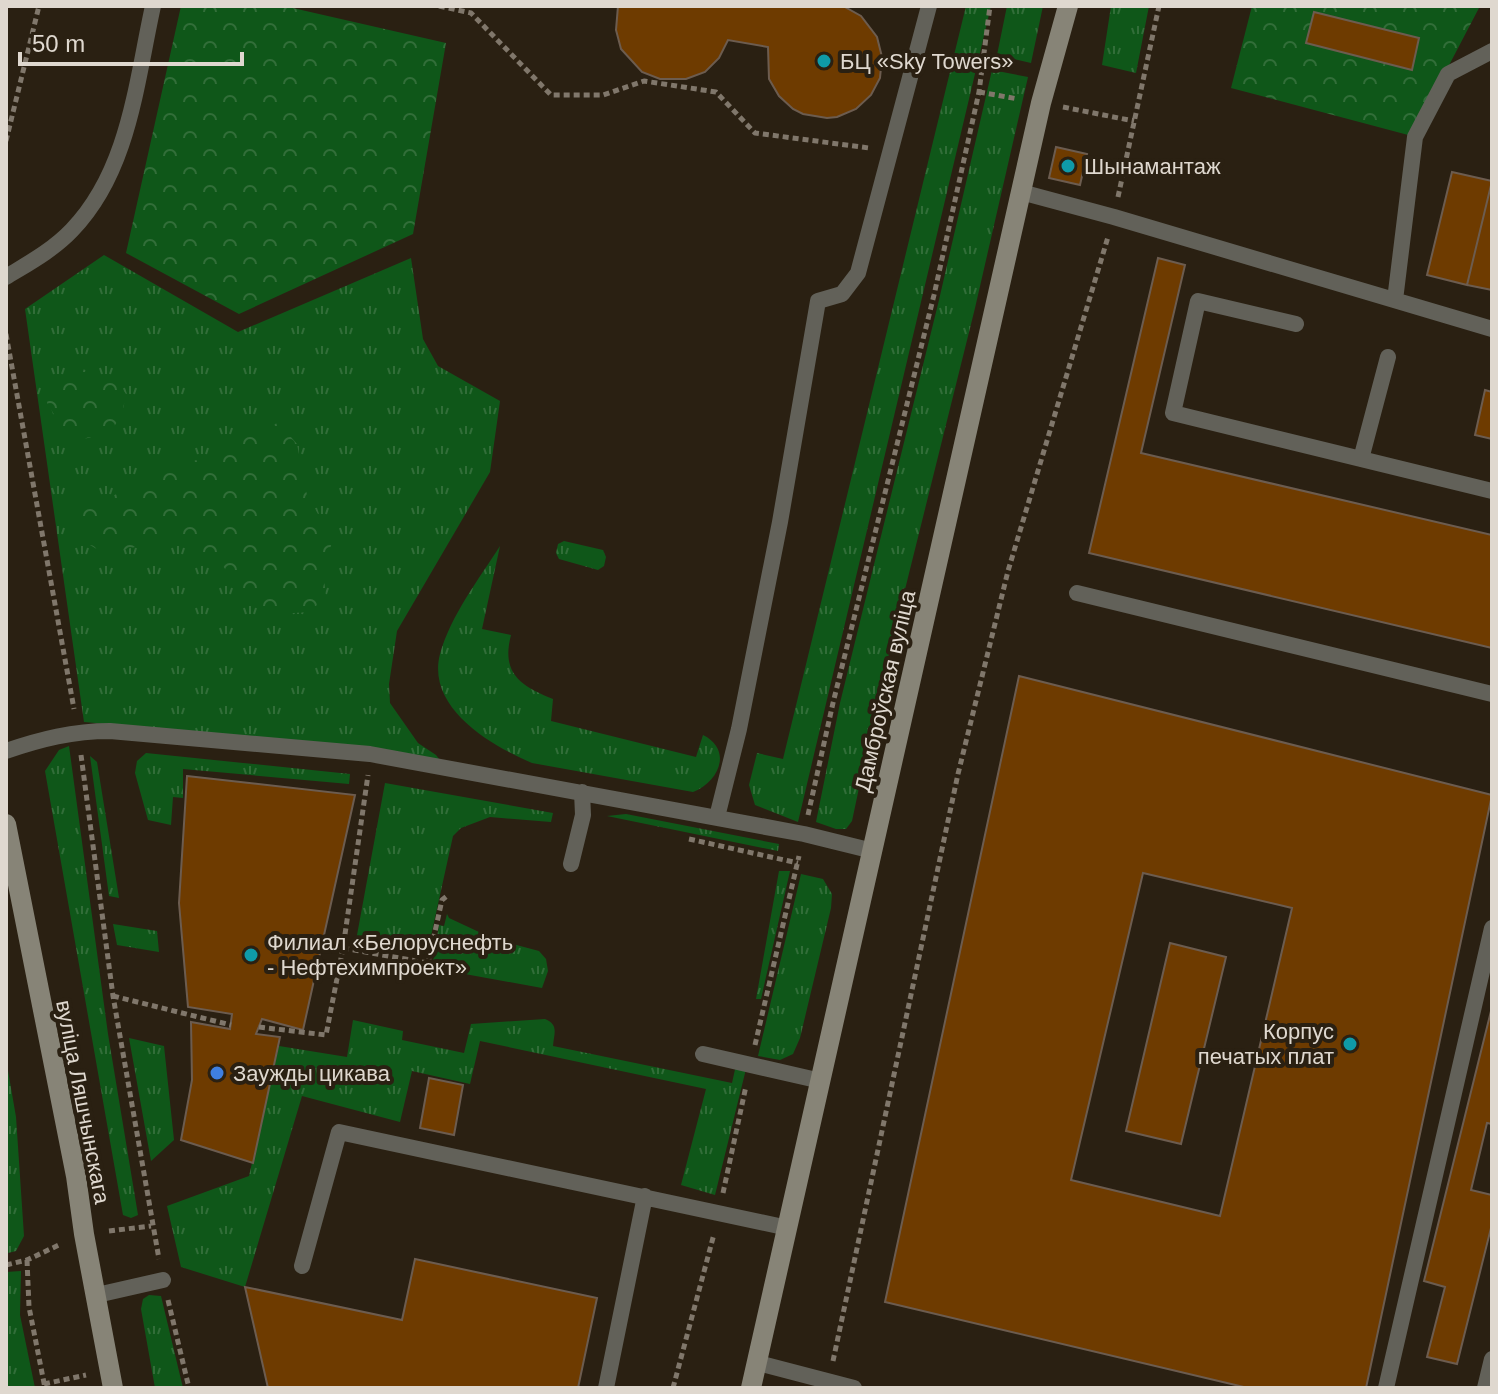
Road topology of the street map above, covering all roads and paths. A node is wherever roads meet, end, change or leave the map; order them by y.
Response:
1 (39, 6) edge
2 (153, 6) edge
3 (439, 6) edge
4 (929, 6) edge
5 (990, 6) edge
6 (1068, 6) edge
7 (1159, 6) edge
8 (1492, 51) edge
9 (6, 141) edge
10 (890, 151) junction
11 (1021, 192) junction
12 (1114, 217) junction
13 (6, 277) edge
14 (1395, 300) junction
15 (1296, 324) dead end
16 (1492, 329) edge
17 (6, 334) edge
18 (1388, 357) dead end
19 (1361, 459) junction
20 (1492, 491) edge
21 (1077, 593) dead end
22 (1492, 694) edge
23 (74, 709) dead end
24 (81, 750) dead end
25 (6, 751) edge
26 (370, 754) junction
27 (582, 792) junction
28 (717, 817) junction
29 (6, 824) edge
30 (804, 834) junction
31 (873, 851) junction
32 (571, 864) dead end
33 (447, 896) dead end
34 (1492, 928) edge
35 (343, 948) junction
36 (113, 996) junction
37 (231, 1025) dead end
38 (259, 1027) dead end
39 (703, 1054) dead end
40 (750, 1064) junction
41 (821, 1081) junction
42 (645, 1196) junction
43 (719, 1213) junction
44 (788, 1228) junction
45 (6, 1265) edge
46 (302, 1266) dead end
47 (163, 1280) junction
48 (97, 1295) junction
49 (1492, 1359) edge
50 (758, 1363) junction
51 (111, 1379) edge
52 (829, 1382) junction
53 (45, 1386) edge
54 (189, 1388) edge
55 (606, 1388) edge
56 (673, 1388) edge
57 (751, 1388) edge
58 (854, 1388) edge
59 (1386, 1388) edge
60 (1485, 1388) edge

1 - 9 path
2 - 13 lane
3 - 10 path
4 - 10 lane
5 - 30 path
6 - 11 street, Дамброўская вуліца
7 - 12 path
8 - 14 lane
10 - 28 lane
11 - 12 lane
11 - 31 street, Дамброўская вуліца
12 - 14 lane
12 - 52 path
14 - 16 lane
15 - 19 lane
17 - 23 path
18 - 19 lane
19 - 20 lane
21 - 22 lane
24 - 36 path
25 - 26 lane
26 - 27 lane
26 - 35 path
27 - 28 lane
27 - 32 lane
28 - 30 lane
29 - 48 street, вуліца Ляшчынскага
30 - 31 lane
30 - 40 path
31 - 41 street, Дамброўская вуліца
33 - 35 path
34 - 59 lane
35 - 38 path
36 - 37 path
36 - 47 path
39 - 40 lane
40 - 41 lane
40 - 43 path
41 - 44 street, Дамброўская вуліца
42 - 43 lane
42 - 46 lane
42 - 55 lane
43 - 44 lane
43 - 56 path
44 - 50 street, Дамброўская вуліца
45 - 53 path
47 - 48 lane
47 - 54 path
48 - 51 street, вуліца Ляшчынскага
49 - 60 lane
50 - 52 lane
50 - 57 street, Дамброўская вуліца
51 - 53 path
52 - 58 lane

